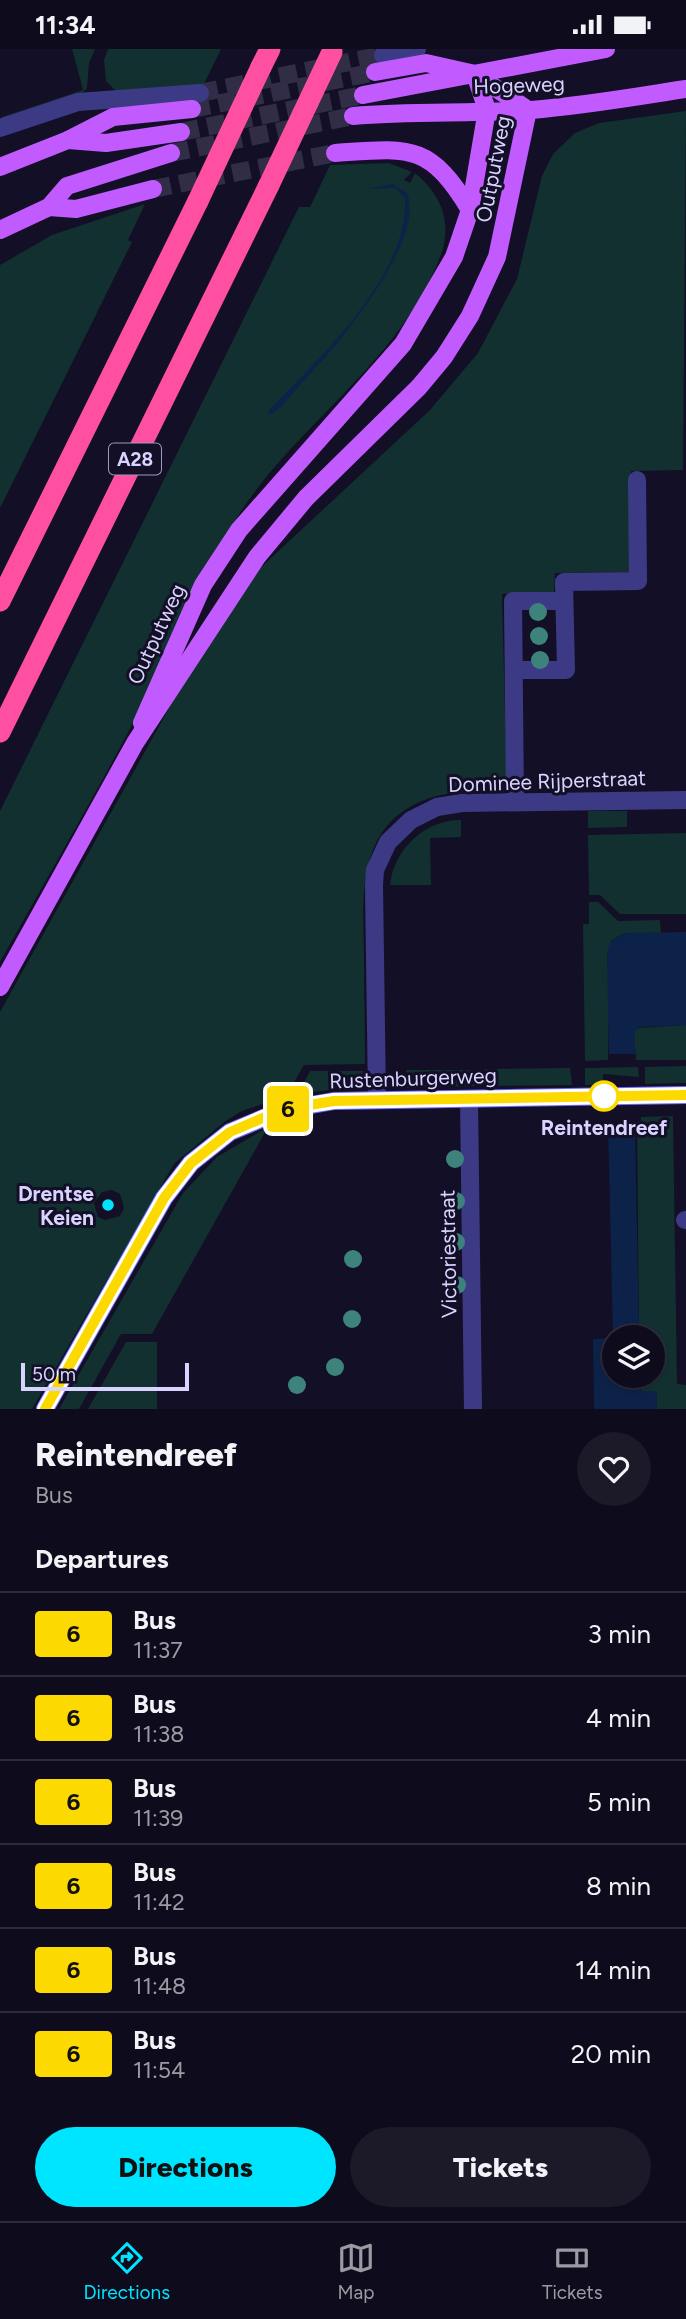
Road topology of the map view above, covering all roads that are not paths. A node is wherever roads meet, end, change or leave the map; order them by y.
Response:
1 (417, 49) edge
2 (606, 49) edge
3 (333, 51) edge
4 (266, 58) edge
5 (379, 64) joint
6 (475, 73) junction
7 (686, 89) edge
8 (363, 95) tunnel mouth
9 (196, 101) joint
10 (486, 110) junction
11 (528, 110) junction
12 (353, 116) tunnel mouth
13 (0, 128) edge
14 (181, 132) tunnel mouth
15 (68, 140) junction
16 (171, 152) tunnel mouth
17 (335, 153) tunnel mouth
18 (0, 167) edge
19 (153, 189) tunnel mouth
20 (49, 207) junction
21 (470, 210) junction
22 (0, 230) edge
23 (637, 480) dead end
24 (0, 601) edge
25 (564, 601) junction
26 (514, 670) junction
27 (0, 732) edge
28 (135, 743) junction
29 (686, 800) edge
30 (515, 802) junction
31 (0, 987) edge
32 (686, 1095) edge
33 (468, 1099) junction
34 (377, 1100) junction
35 (45, 1409) edge
36 (473, 1409) edge

1 - 5 street, Hogeweg
2 - 6 main road, Hogeweg
3 - 27 highway, A28, bridge
4 - 24 highway, A28, bridge
5 - 6 main road, Hogeweg
6 - 8 main road, Hogeweg
6 - 10 main road, Outputweg
6 - 11 main road, Outputweg
7 - 11 main road, Hogeweg
9 - 13 street
9 - 15 main road
10 - 11 main road, Hogeweg
10 - 12 main road, Hogeweg
10 - 21 main road, Outputweg
11 - 28 main road, Outputweg
14 - 15 main road
15 - 18 main road
16 - 20 main road
17 - 21 main road
19 - 20 main road
20 - 22 main road
21 - 28 main road, Outputweg
23 - 25 street
25 - 26 street
25 - 26 street
26 - 30 street
28 - 31 main road, Outputweg
29 - 30 street, Dominee Rijperstraat
30 - 34 street, Dominee Rijperstraat
32 - 33 street, Rustenburgerweg
33 - 34 street, Rustenburgerweg
33 - 36 street, Victoriestraat
34 - 35 street, Rustenburgerweg

